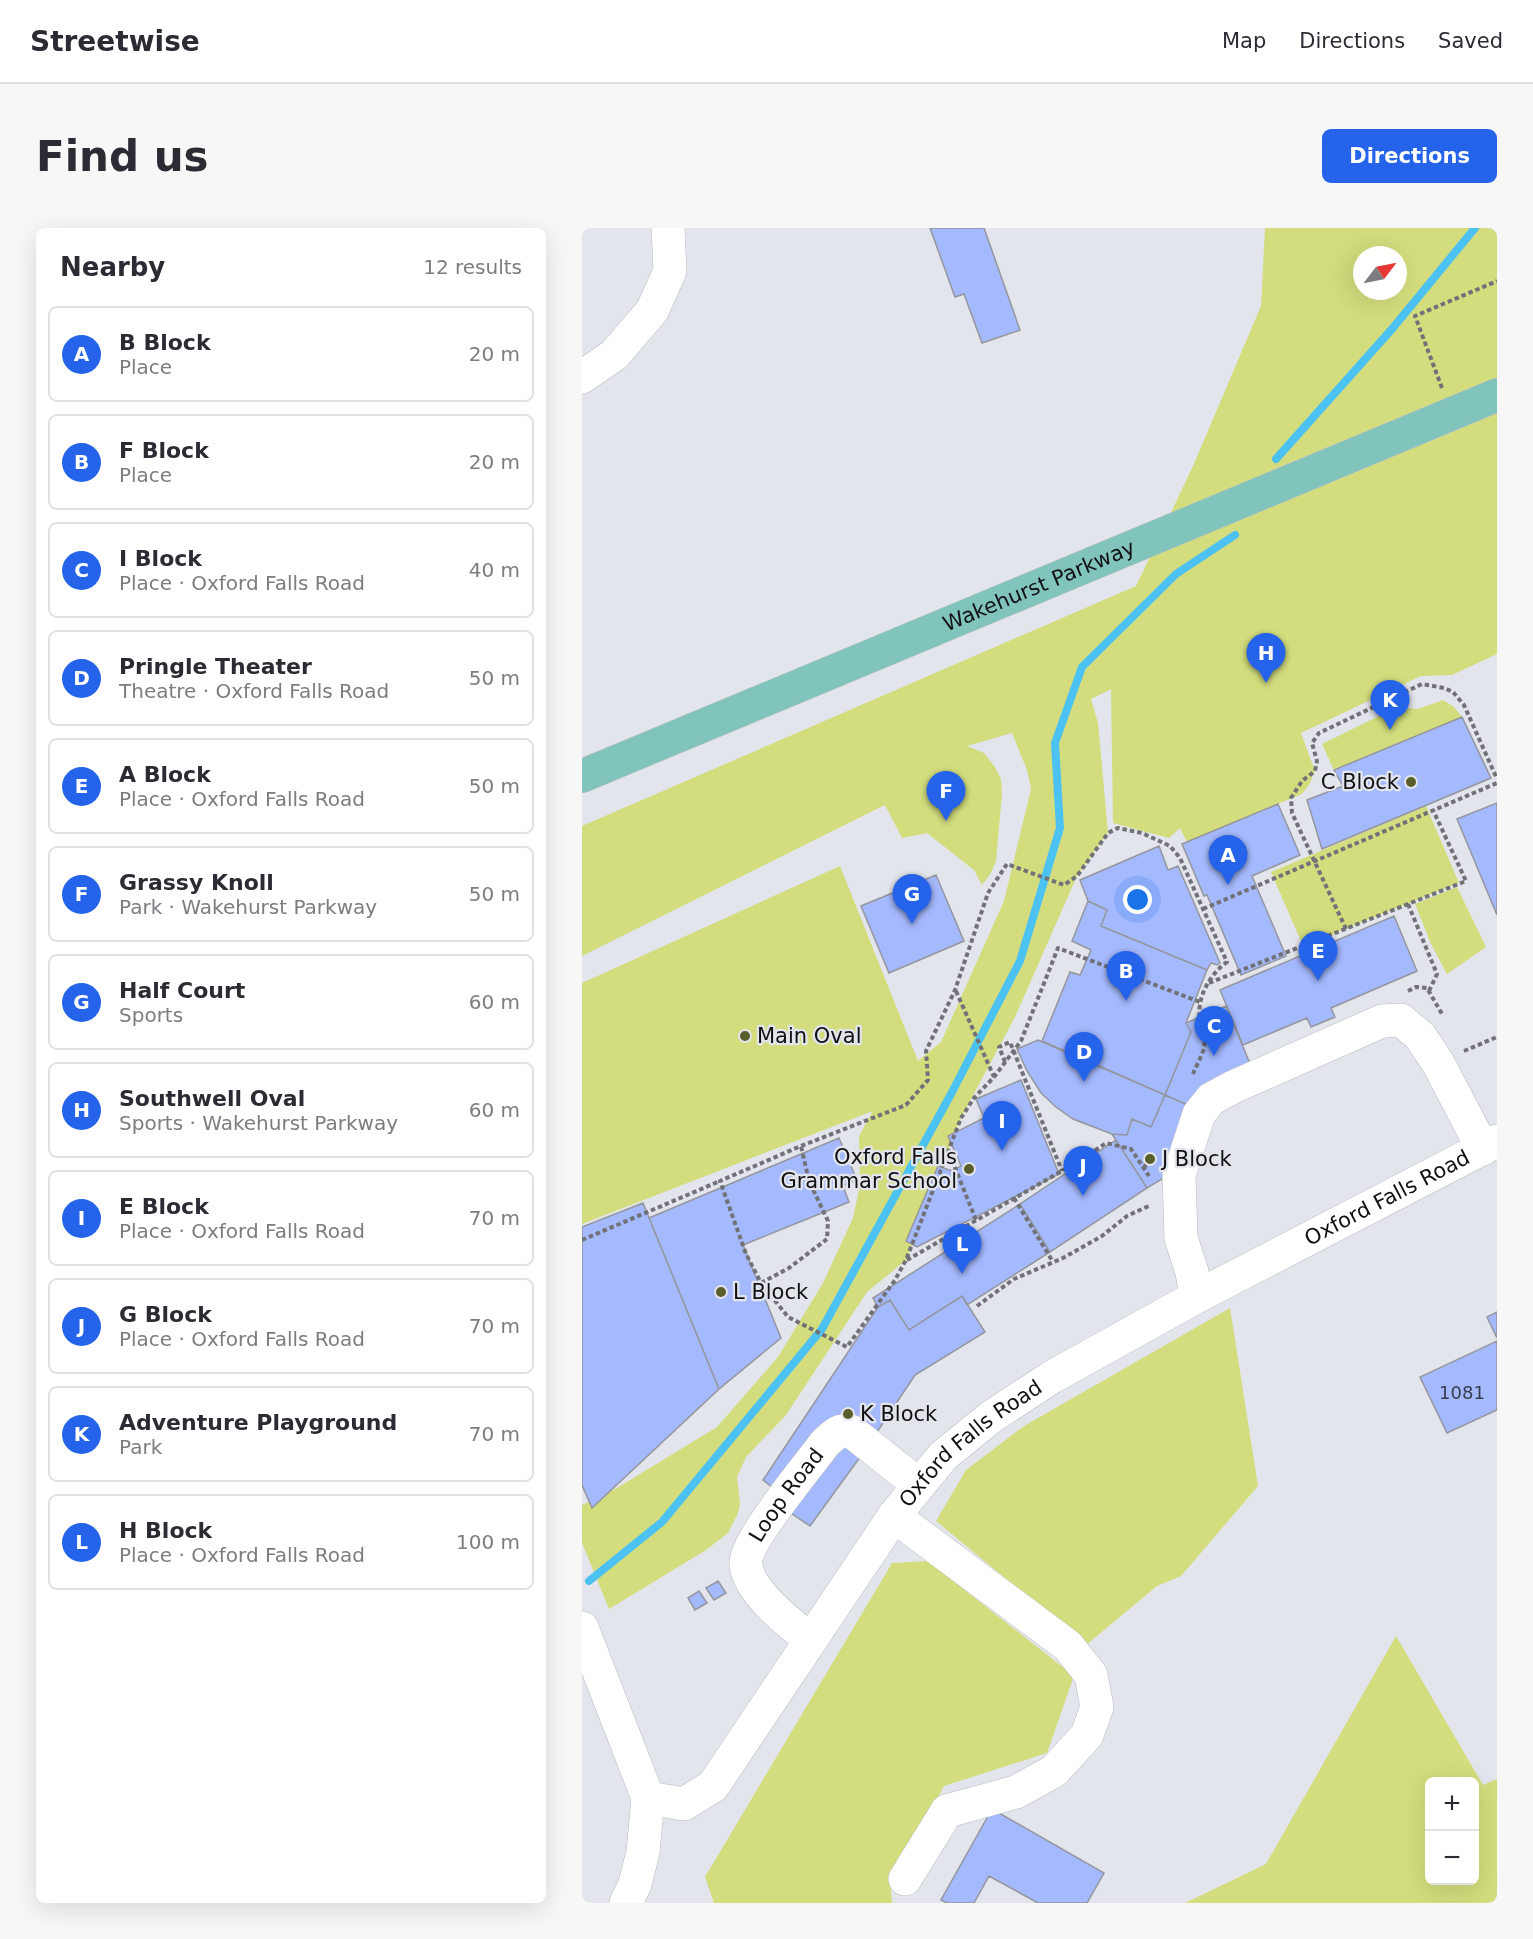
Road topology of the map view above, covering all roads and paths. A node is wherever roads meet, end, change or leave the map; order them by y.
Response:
1 (668, 228) edge
2 (1497, 281) edge
3 (582, 377) edge
4 (1497, 395) edge
5 (1453, 413) junction
6 (582, 776) edge
7 (1497, 781) edge
8 (1433, 810) junction
9 (1314, 861) junction
10 (1408, 904) junction
11 (1203, 909) junction
12 (1346, 929) junction
13 (1208, 984) junction
14 (955, 990) junction
15 (1429, 991) dead end
16 (1200, 1002) junction
17 (1497, 1037) edge
18 (1461, 1053) dead end
19 (1005, 1063) junction
20 (994, 1077) junction
21 (1189, 1082) dead end
22 (1490, 1145) edge
23 (801, 1146) junction
24 (1155, 1148) dead end
25 (948, 1152) junction
26 (1144, 1168) junction
27 (1062, 1171) junction
28 (720, 1181) junction
29 (1151, 1186) dead end
30 (1014, 1198) junction
31 (1156, 1212) dead end
32 (976, 1220) junction
33 (582, 1240) edge
34 (906, 1260) junction
35 (1053, 1262) junction
36 (761, 1283) junction
37 (1196, 1297) junction
38 (977, 1306) dead end
39 (919, 1485) junction
40 (894, 1515) junction
41 (582, 1628) edge
42 (811, 1640) junction
43 (648, 1798) junction
44 (905, 1879) dead end
45 (626, 1903) edge

1 - 3 street
2 - 5 path
4 - 5 main road, Wakehurst Parkway
5 - 6 main road, Wakehurst Parkway
7 - 8 path
7 - 9 path
8 - 9 path
8 - 10 path
9 - 11 path
9 - 12 path
10 - 12 path
10 - 15 path
11 - 13 path
11 - 14 path
12 - 13 path
13 - 16 path
14 - 20 path
14 - 23 path
16 - 19 path
16 - 21 path
17 - 18 path
19 - 20 path
19 - 27 path
20 - 25 path
22 - 37 street, Oxford Falls Road
22 - 37 street
23 - 28 path
23 - 36 path
24 - 26 path
25 - 32 path
25 - 34 path
26 - 27 path
26 - 29 path
27 - 30 path
28 - 33 path
28 - 36 path
30 - 32 path
30 - 35 path
31 - 35 path
32 - 34 path
34 - 36 path
35 - 38 path
37 - 39 street, Oxford Falls Road
39 - 40 street, Oxford Falls Road
39 - 42 street, Loop Road
40 - 42 street, Oxford Falls Road
40 - 44 street
41 - 43 street
42 - 43 street, Oxford Falls Road
43 - 45 street

